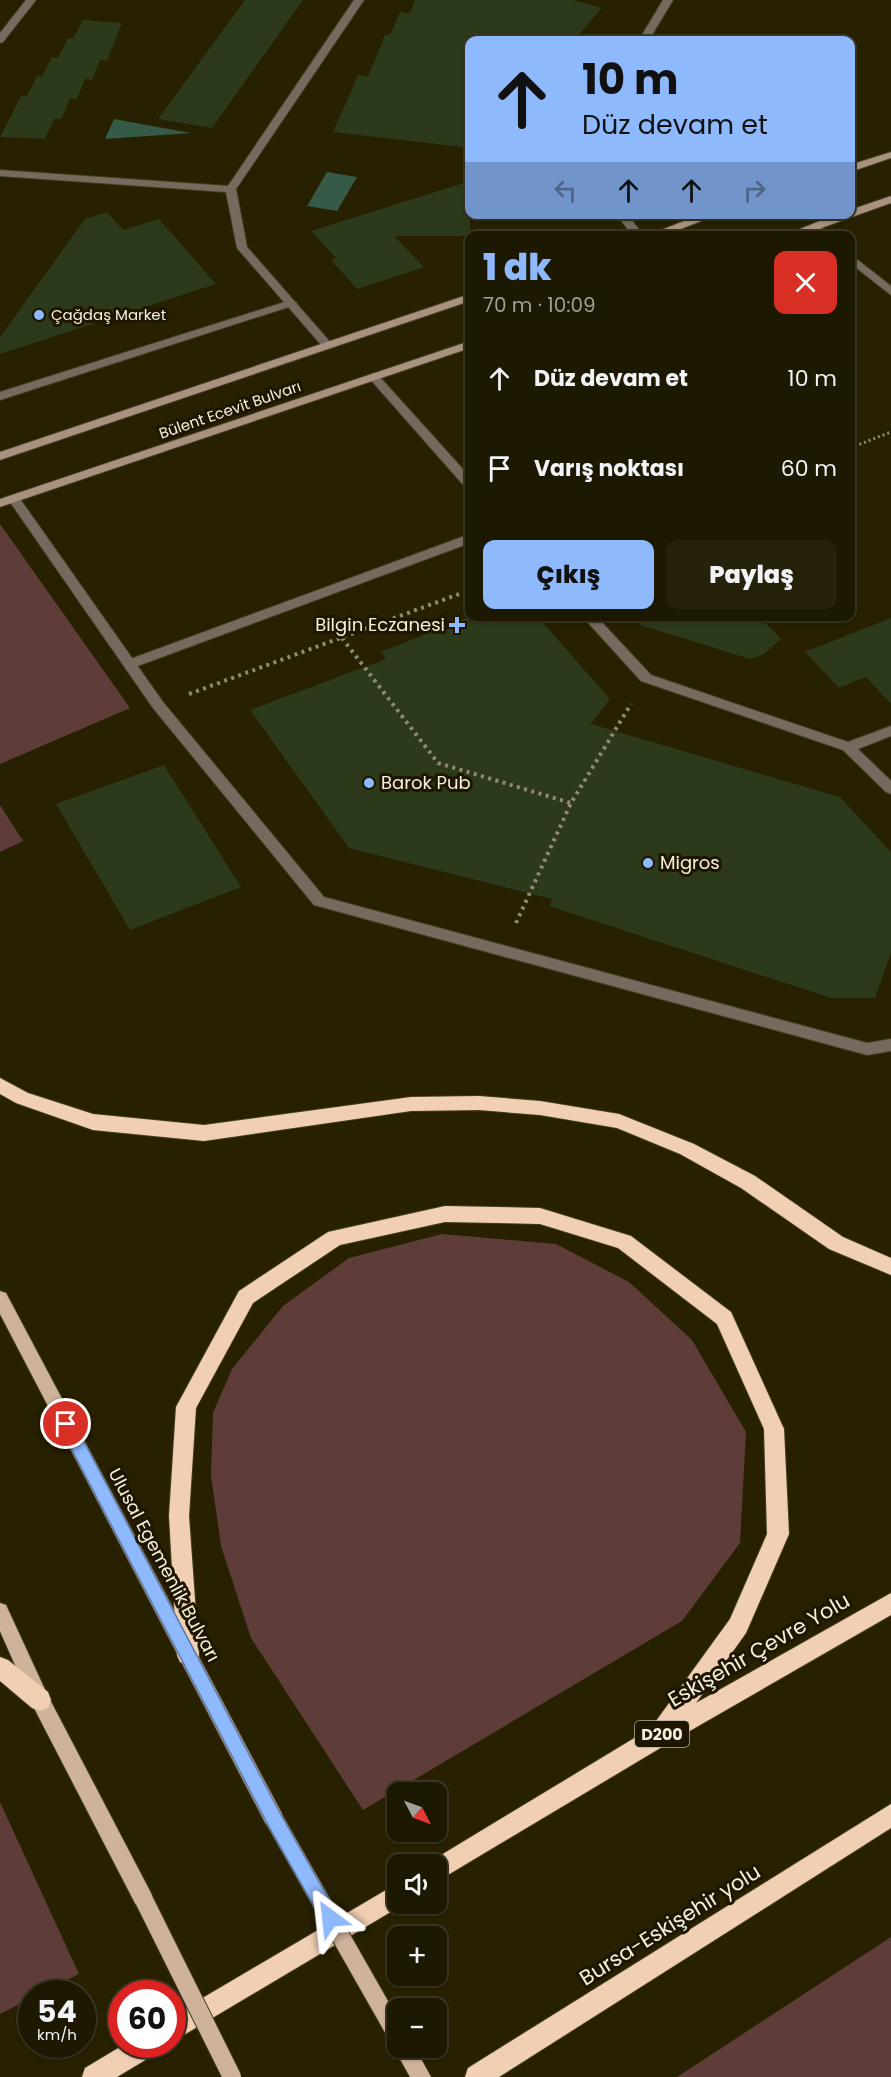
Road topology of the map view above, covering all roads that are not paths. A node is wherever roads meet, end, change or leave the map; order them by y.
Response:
1 (31, 0) edge
2 (359, 0) edge
3 (668, 0) edge
4 (646, 36) edge
5 (0, 40) edge
6 (891, 155) edge
7 (855, 167) edge
8 (0, 173) edge
9 (231, 189) junction
10 (891, 199) edge
11 (855, 212) edge
12 (625, 219) edge
13 (700, 219) edge
14 (835, 219) edge
15 (816, 226) junction
16 (635, 231) edge
17 (665, 231) edge
18 (802, 231) edge
19 (821, 231) edge
20 (855, 261) edge
21 (891, 292) edge
22 (465, 299) edge
23 (291, 303) junction
24 (327, 345) junction
25 (465, 346) edge
26 (374, 377) junction
27 (0, 396) edge
28 (0, 456) edge
29 (465, 479) edge
30 (7, 501) edge
31 (465, 540) edge
32 (593, 621) edge
33 (130, 664) junction
34 (891, 731) edge
35 (849, 747) junction
36 (891, 789) edge
37 (891, 1045) edge
38 (0, 1084) edge
39 (891, 1267) edge
40 (0, 1298) edge
41 (891, 1603) edge
42 (0, 1611) edge
43 (188, 1655) junction
44 (0, 1667) edge
45 (40, 1701) junction
46 (659, 1736) junction
47 (891, 1815) edge
48 (447, 1863) edge
49 (387, 1901) edge
50 (387, 2018) edge
51 (186, 2022) edge
52 (125, 2058) edge
53 (410, 2058) edge
54 (94, 2077) edge
55 (232, 2077) edge
56 (421, 2077) edge
57 (477, 2077) edge

1 - 5 street
2 - 9 street
3 - 4 street
6 - 7 main road
8 - 9 street
9 - 23 street
10 - 11 main road
12 - 16 street
13 - 17 main road
14 - 15 main road
15 - 18 main road
15 - 19 street
20 - 21 street
22 - 24 main road, Bülent Ecevit Bulvarı
23 - 24 street
23 - 27 street
24 - 28 main road, Bülent Ecevit Bulvarı
25 - 26 main road, Bülent Ecevit Bulvarı
26 - 29 street
26 - 30 main road, Bülent Ecevit Bulvarı
30 - 33 street
31 - 33 street
32 - 35 street
33 - 37 street
34 - 35 street
35 - 36 street
38 - 39 highway
40 - 43 main road, Ulusal Egemenlik Bulvarı
41 - 46 highway, Eskişehir Çevre Yolu / D200
42 - 45 main road
43 - 46 highway
43 - 50 main road, Ulusal Egemenlik Bulvarı, bridge
44 - 45 highway
45 - 55 main road, bridge
46 - 48 highway, Eskişehir Çevre Yolu / D200
47 - 57 highway, Bursa-Eskişehir yolu
49 - 51 highway
52 - 54 highway
53 - 56 main road

